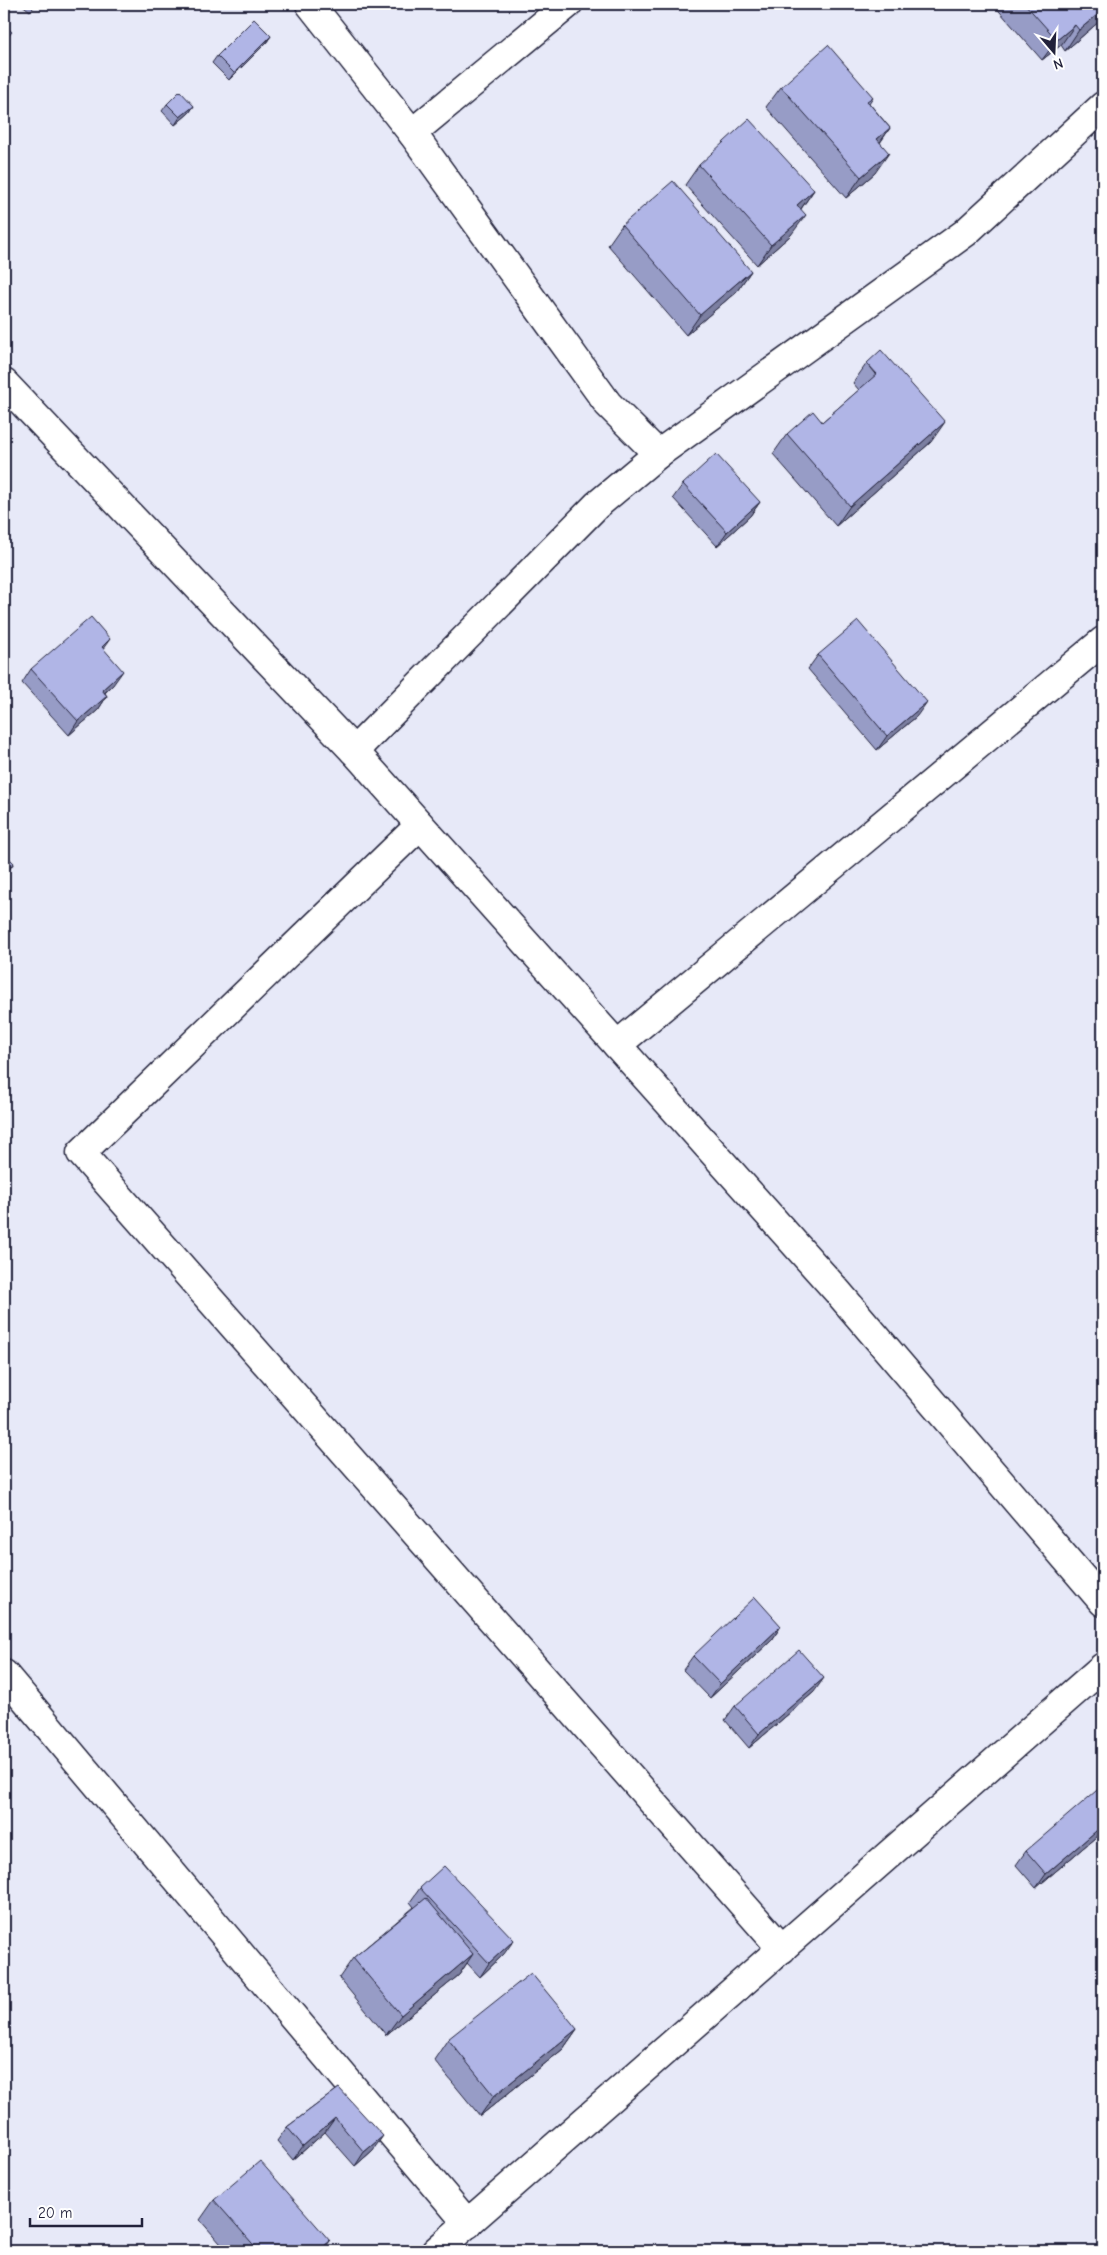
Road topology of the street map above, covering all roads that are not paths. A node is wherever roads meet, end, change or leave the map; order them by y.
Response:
1 (310, 4) edge
2 (568, 4) edge
3 (1103, 106) edge
4 (412, 133) junction
5 (4, 383) edge
6 (658, 454) junction
7 (1103, 641) edge
8 (354, 751) junction
9 (420, 825) junction
10 (617, 1044) junction
11 (1103, 1602) edge
12 (1103, 1667) edge
13 (4, 1674) edge
14 (782, 1949) junction
15 (468, 2224) junction
16 (436, 2251) edge

1 - 4 street
2 - 4 street
3 - 6 street
4 - 6 street
5 - 8 street
6 - 8 street
7 - 10 street
8 - 9 street
9 - 10 street
9 - 14 street
10 - 11 street
12 - 14 street
13 - 15 street
14 - 15 street
15 - 16 street

